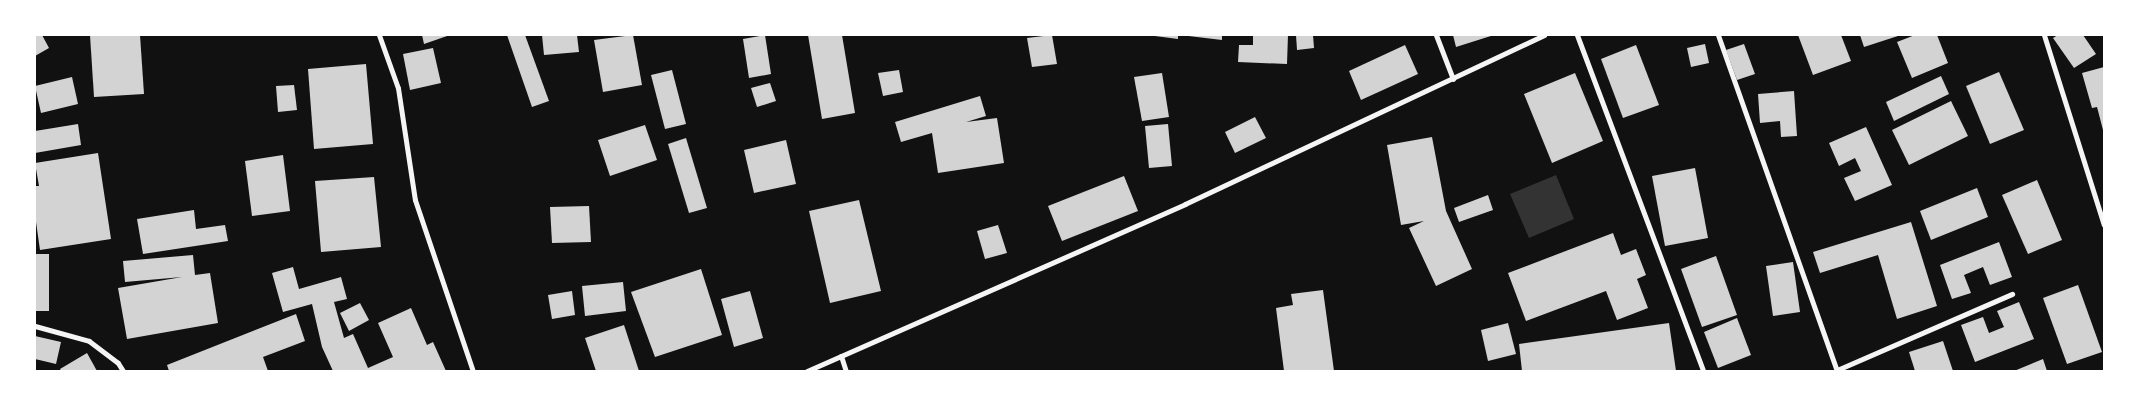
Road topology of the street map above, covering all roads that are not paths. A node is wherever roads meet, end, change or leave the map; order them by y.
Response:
1 (380, 35) edge
2 (1436, 35) edge
3 (1544, 35) edge
4 (1577, 35) edge
5 (1718, 35) edge
6 (2044, 35) edge
7 (1453, 79) junction
8 (2104, 225) edge
9 (2012, 294) dead end
10 (35, 326) edge
11 (841, 356) junction
12 (1837, 370) edge
13 (123, 371) edge
14 (473, 371) edge
15 (807, 371) edge
16 (846, 371) edge
17 (1703, 371) edge

1 - 14 street
2 - 7 street
3 - 7 street
4 - 17 street
5 - 12 street
6 - 8 street
7 - 11 street
9 - 12 street
10 - 13 street
11 - 15 street
11 - 16 street

